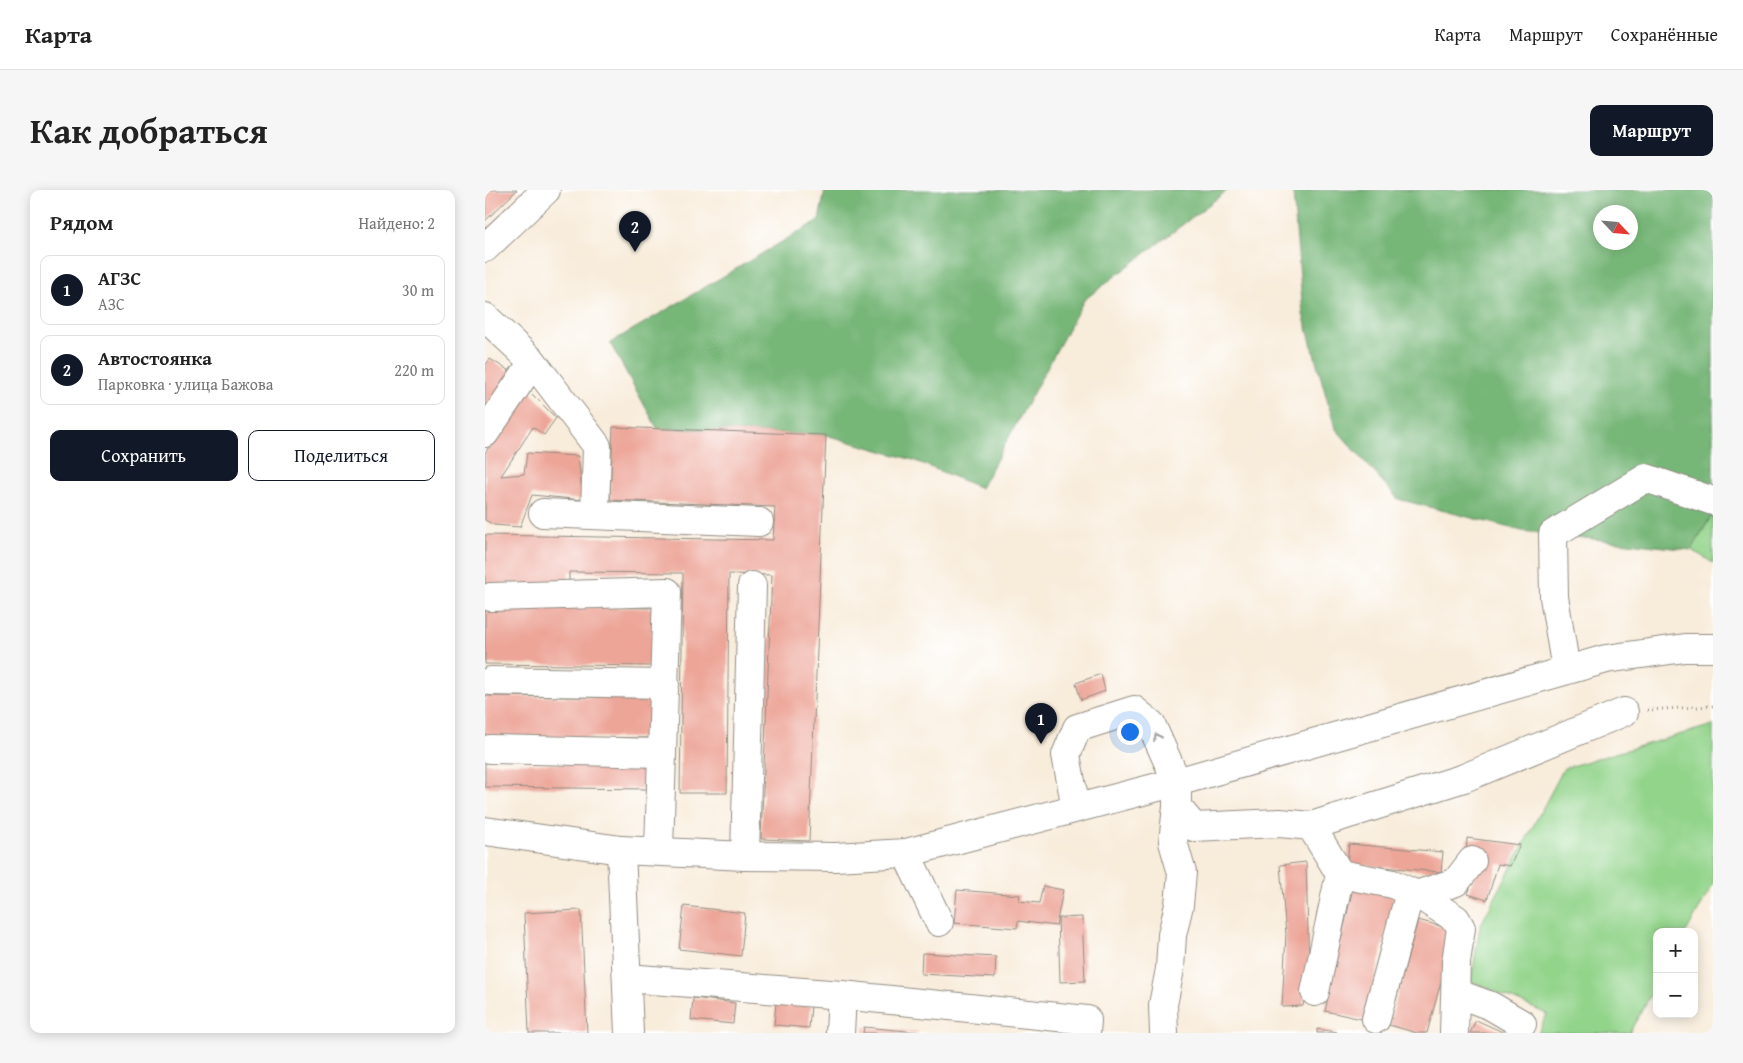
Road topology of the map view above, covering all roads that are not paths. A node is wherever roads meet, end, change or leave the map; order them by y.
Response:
1 (546, 190) edge
2 (485, 248) edge
3 (485, 317) edge
4 (533, 362) junction
5 (485, 433) edge
6 (1713, 501) edge
7 (543, 513) dead end
8 (595, 514) junction
9 (759, 522) dead end
10 (752, 586) dead end
11 (491, 596) dead end
12 (1713, 648) edge
13 (1566, 670) junction
14 (491, 680) dead end
15 (665, 684) junction
16 (1624, 712) road end
17 (490, 749) dead end
18 (661, 753) junction
19 (1177, 794) junction
20 (1076, 808) junction
21 (1311, 826) junction
22 (485, 832) edge
23 (621, 850) junction
24 (659, 850) junction
25 (906, 854) junction
26 (745, 856) junction
27 (1472, 862) dead end
28 (1340, 874) junction
29 (1413, 893) junction
30 (939, 922) dead end
31 (627, 978) junction
32 (1315, 992) dead end
33 (1456, 993) junction
34 (842, 995) junction
35 (1376, 1019) dead end
36 (1522, 1024) dead end
37 (629, 1033) edge
38 (840, 1033) edge
39 (1086, 1033) edge
40 (1164, 1033) edge
41 (1454, 1033) edge

1 - 2 street
3 - 4 street
4 - 5 street
4 - 8 street
6 - 13 street
7 - 8 street
8 - 9 street
10 - 26 street
11 - 15 street
12 - 13 street
13 - 19 street
14 - 15 street
15 - 18 street
16 - 21 street
17 - 18 street
18 - 24 street
19 - 20 street
19 -> 20 street
19 - 21 street
19 - 40 street
20 - 25 street
21 - 28 street
22 - 23 street
23 - 24 street
23 - 31 street
24 - 26 street
25 - 26 street
25 - 30 street
27 - 29 street
28 - 29 street
28 - 32 street
29 - 33 street
29 - 35 street
31 - 34 street
31 - 37 street
33 - 36 street
33 - 41 street
34 - 38 street
34 - 39 street

